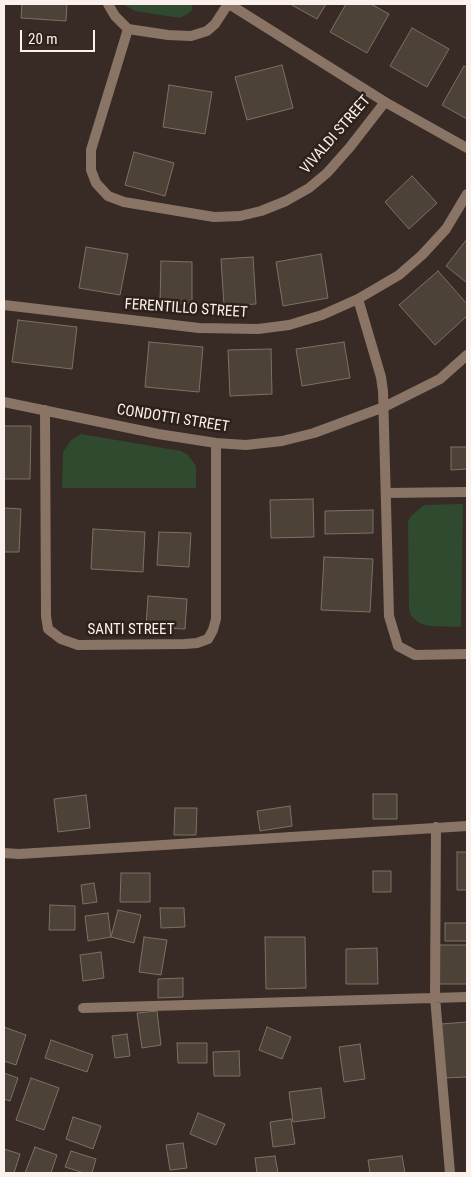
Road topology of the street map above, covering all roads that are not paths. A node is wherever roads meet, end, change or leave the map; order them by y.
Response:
1 (108, 4) edge
2 (228, 4) edge
3 (128, 29) junction
4 (385, 102) junction
5 (467, 148) edge
6 (467, 194) edge
7 (358, 299) junction
8 (4, 305) edge
9 (467, 355) edge
10 (4, 402) edge
11 (384, 407) junction
12 (45, 410) junction
13 (216, 443) junction
14 (467, 492) edge
15 (386, 493) junction
16 (467, 654) edge
17 (467, 826) edge
18 (436, 828) junction
19 (4, 853) edge
20 (435, 997) junction
21 (467, 997) edge
22 (83, 1008) dead end
23 (450, 1173) edge

1 - 3 street
2 - 3 street
2 - 4 street, VIVALDI STREET
3 - 4 street, VIVALDI STREET
4 - 5 street, VIVALDI STREET
6 - 7 street, FERENTILLO STREET
7 - 8 street, FERENTILLO STREET
7 - 11 street
9 - 11 street, CONDOTTI STREET
10 - 12 street, CONDOTTI STREET
11 - 13 street, CONDOTTI STREET
11 - 15 street
12 - 13 street, CONDOTTI STREET
12 - 13 street, SANTI STREET
14 - 15 street
15 - 16 street
17 - 18 street
18 - 19 street
18 - 20 street
20 - 21 street
20 - 22 street
20 - 23 street

